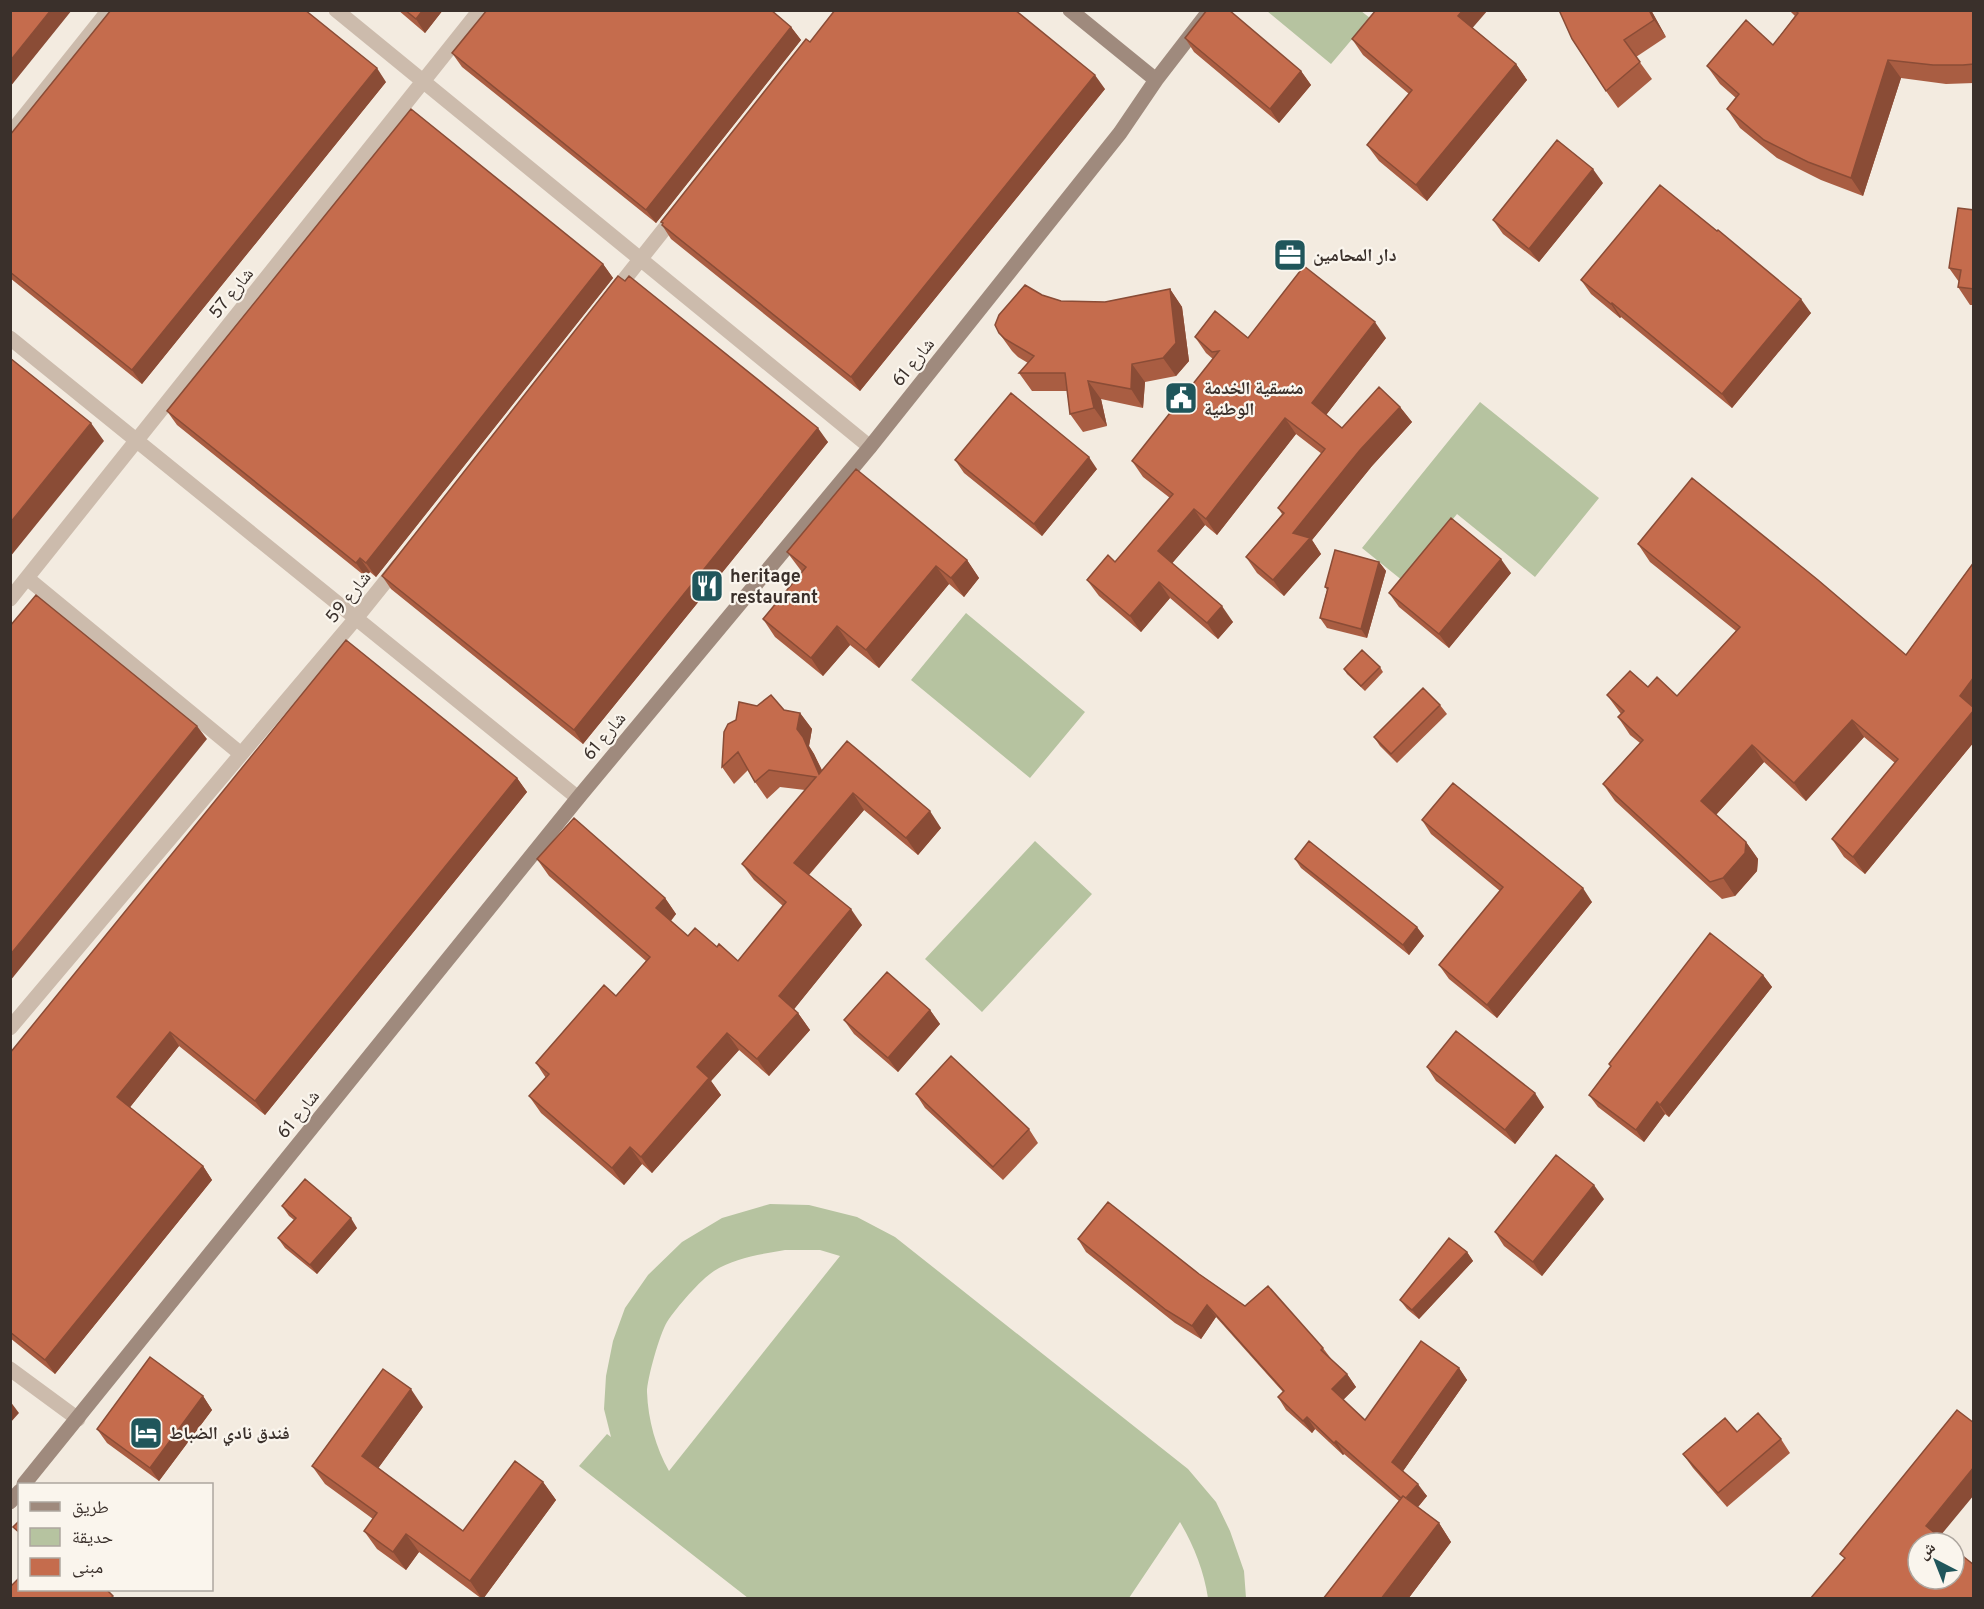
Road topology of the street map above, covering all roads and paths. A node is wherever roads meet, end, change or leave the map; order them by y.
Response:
1 (109, 10) edge
2 (336, 10) edge
3 (480, 10) edge
4 (1070, 10) edge
5 (1210, 10) edge
6 (1156, 80) junction
7 (424, 82) junction
8 (10, 134) edge
9 (685, 203) edge
10 (641, 258) junction
11 (605, 304) edge
12 (10, 338) edge
13 (137, 441) junction
14 (870, 447) junction
15 (408, 553) edge
16 (27, 578) junction
17 (10, 599) edge
18 (357, 617) junction
19 (241, 754) junction
20 (578, 798) junction
21 (10, 1028) edge
22 (10, 1368) edge
23 (78, 1419) junction
24 (26, 1483) edge

1 - 8 street
2 - 7 street
3 - 7 street, شارع 57
4 - 6 street
5 - 6 street, شارع 61
6 - 14 street, شارع 61
7 - 10 street
7 - 13 street, شارع 57
9 - 10 street
10 - 11 street
10 - 14 street
12 - 13 street
13 - 16 street, شارع 57
13 - 18 street
14 - 20 street, شارع 61
15 - 18 street, شارع 59
16 - 17 street, شارع 57
16 - 19 street
18 - 19 street, شارع 59
18 - 20 street
19 - 21 street, شارع 59
20 - 23 street, شارع 61
22 - 23 street
23 - 24 street, شارع 61

